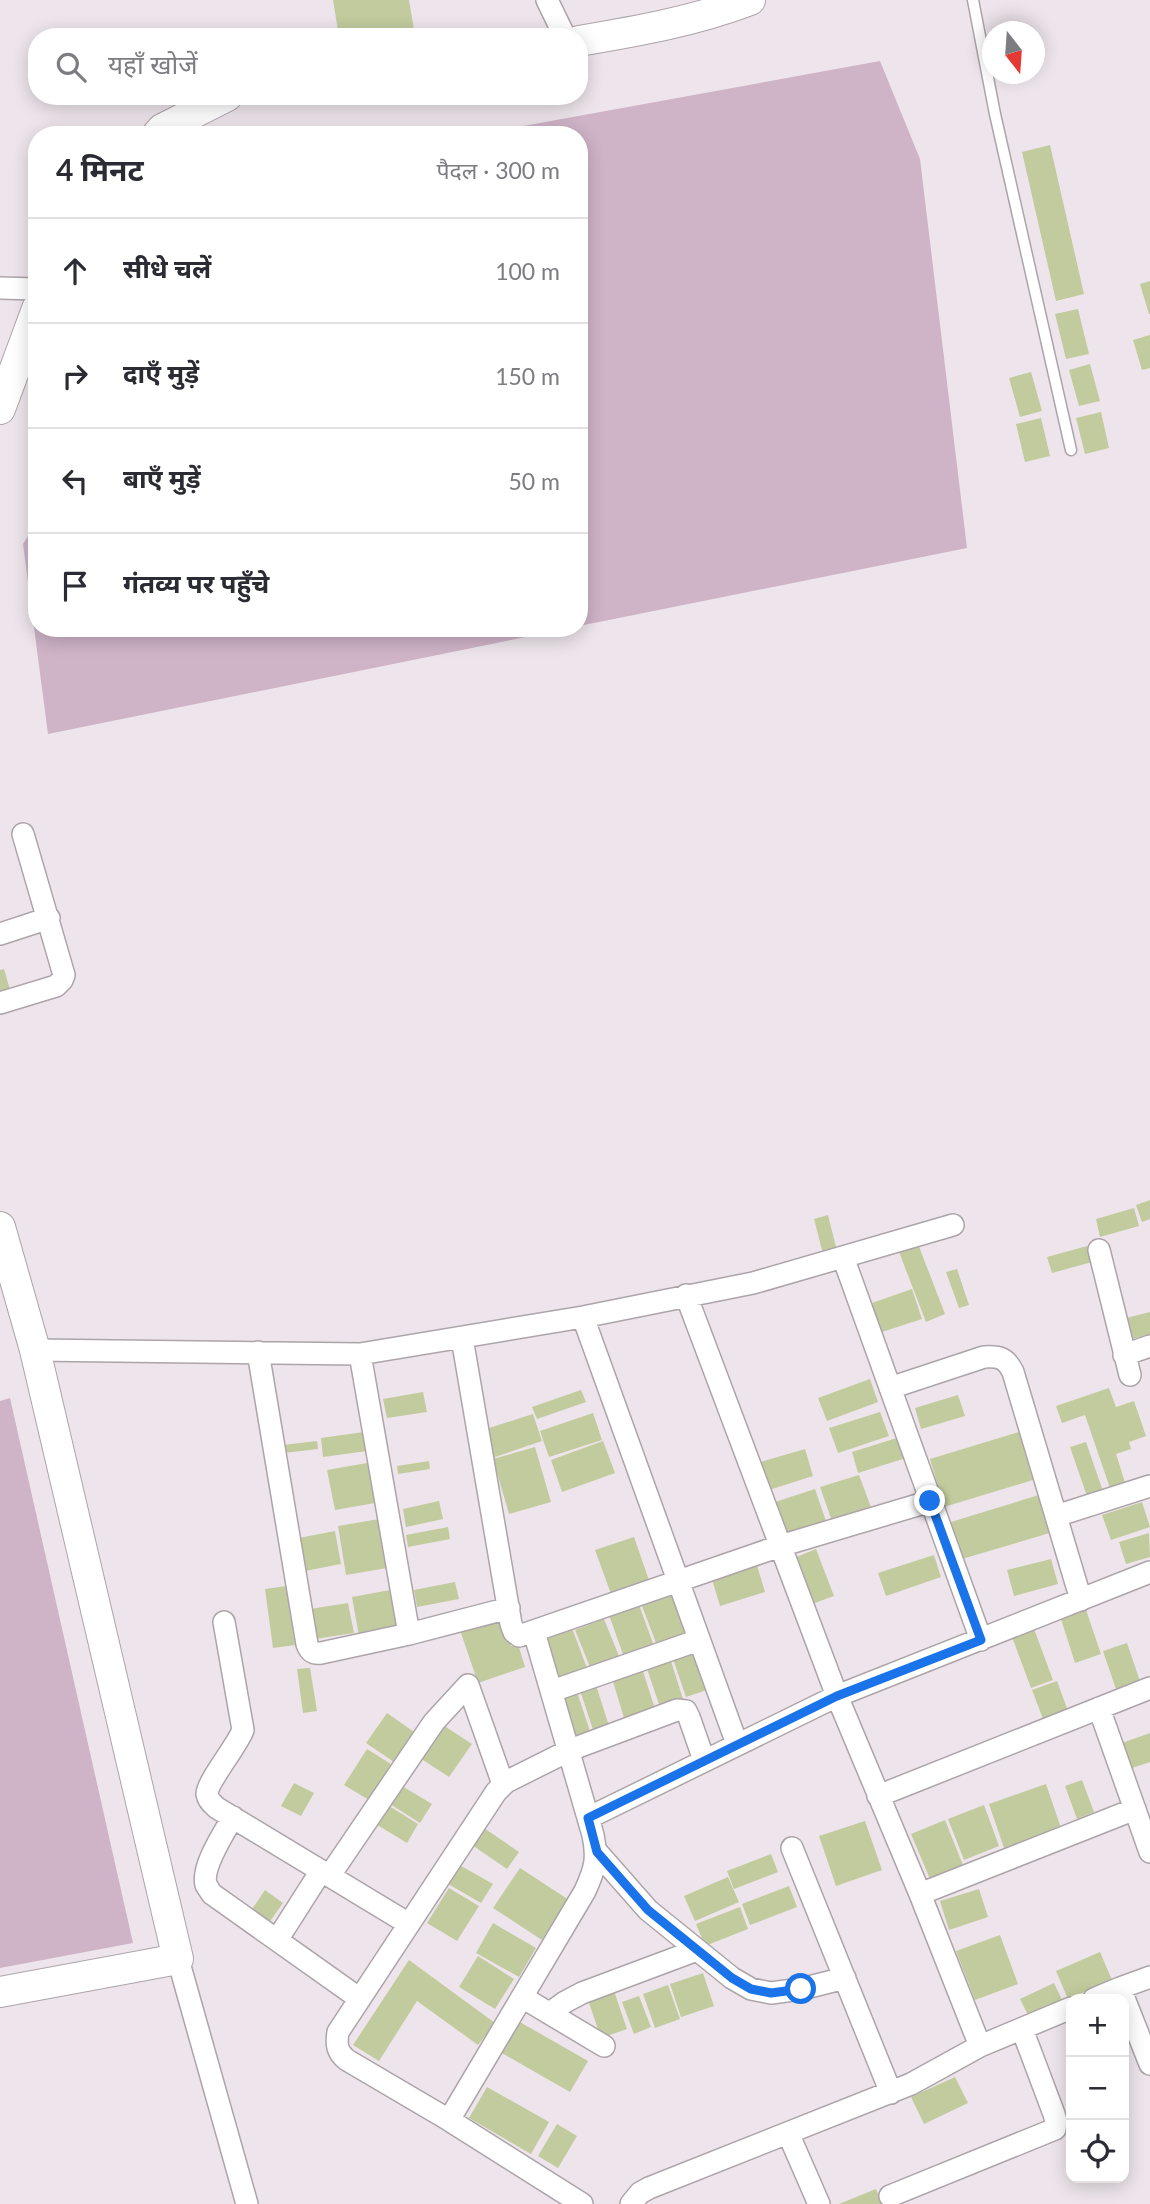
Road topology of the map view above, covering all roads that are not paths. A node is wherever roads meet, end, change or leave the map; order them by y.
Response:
1 (547, 0) edge
2 (750, 0) edge
3 (973, 0) edge
4 (561, 28) edge
5 (588, 39) edge
6 (209, 105) edge
7 (168, 126) edge
8 (0, 288) edge
9 (28, 289) edge
10 (28, 333) edge
11 (0, 409) edge
12 (1071, 450) dead end
13 (23, 834) dead end
14 (49, 918) junction
15 (0, 934) edge
16 (0, 1003) edge
17 (953, 1225) dead end
18 (0, 1227) edge
19 (1099, 1250) dead end
20 (843, 1257) junction
21 (686, 1295) junction
22 (583, 1317) junction
23 (462, 1338) junction
24 (1150, 1346) edge
25 (35, 1350) junction
26 (258, 1352) junction
27 (360, 1354) junction
28 (1124, 1354) junction
29 (1130, 1375) dead end
30 (890, 1388) junction
31 (1150, 1486) edge
32 (930, 1501) junction
33 (1056, 1516) junction
34 (780, 1546) junction
35 (1150, 1572) edge
36 (678, 1581) junction
37 (1081, 1600) junction
38 (509, 1608) junction
39 (224, 1622) dead end
40 (534, 1632) junction
41 (409, 1634) junction
42 (699, 1640) junction
43 (981, 1640) junction
44 (1150, 1688) edge
45 (552, 1691) junction
46 (837, 1696) junction
47 (1099, 1707) junction
48 (737, 1744) junction
49 (570, 1750) junction
50 (704, 1760) junction
51 (503, 1784) junction
52 (878, 1796) junction
53 (1135, 1809) junction
54 (233, 1817) junction
55 (588, 1818) junction
56 (792, 1848) dead end
57 (597, 1852) junction
58 (1150, 1852) edge
59 (326, 1873) junction
60 (920, 1894) junction
61 (409, 1924) junction
62 (277, 1940) junction
63 (697, 1950) junction
64 (178, 1959) junction
65 (1150, 1977) edge
66 (845, 1978) junction
67 (1121, 1989) junction
68 (0, 1992) edge
69 (1108, 1994) edge
70 (522, 1997) junction
71 (360, 1999) junction
72 (1066, 2010) edge
73 (550, 2013) junction
74 (1022, 2029) junction
75 (604, 2046) dead end
76 (980, 2046) junction
77 (1150, 2064) edge
78 (891, 2093) junction
79 (449, 2120) junction
80 (788, 2133) junction
81 (552, 2196) edge
82 (890, 2196) dead end
83 (247, 2204) edge
84 (582, 2204) edge
85 (631, 2204) edge
86 (819, 2204) edge

1 - 4 street
2 - 5 main road
3 - 12 lane
6 - 7 main road
8 - 9 street
10 - 11 main road
13 - 14 street
14 - 15 street
14 - 16 street
17 - 20 street
18 - 25 main road
19 - 28 street
20 - 21 street
20 - 30 street
21 - 22 street
21 - 34 street
22 - 23 street
22 - 36 street
23 - 27 street
23 - 38 street
24 - 28 street
25 - 26 street
25 - 64 main road
26 - 27 street
26 - 41 street
27 - 41 street
28 - 29 street
30 - 32 street
30 - 33 street
31 - 33 street
32 - 34 street
32 - 43 street
33 - 37 street
34 - 36 street
34 - 46 street
35 - 37 street
36 - 40 street
36 - 42 street
37 - 43 street
38 - 40 street
38 - 41 street
39 - 54 street
40 - 45 street
42 - 45 street
42 - 48 street
43 - 46 street
44 - 47 street
45 - 49 street
46 - 48 street
46 - 52 street
47 - 52 street
47 - 53 street
48 - 50 street
49 - 50 street
49 - 51 street
49 - 55 street
50 - 55 street
51 - 59 street
51 - 61 street
52 - 60 street
53 - 58 street
53 - 60 street
54 - 59 street
54 - 62 street
55 - 57 street
56 - 66 street
57 - 63 street
57 - 70 street
59 - 61 street
59 - 62 street
60 - 76 street
61 - 71 street
62 - 71 street
63 - 66 street
63 - 73 street
64 - 68 main road
64 - 83 street
65 - 67 street
66 - 78 street
67 - 69 street
67 - 77 street
70 - 73 street
70 - 79 street
71 - 79 street
72 - 74 street
73 - 75 street
74 - 76 street
74 - 82 street
76 - 78 street
78 - 80 street
79 - 81 street
80 - 85 street
80 - 86 street
81 - 84 street

